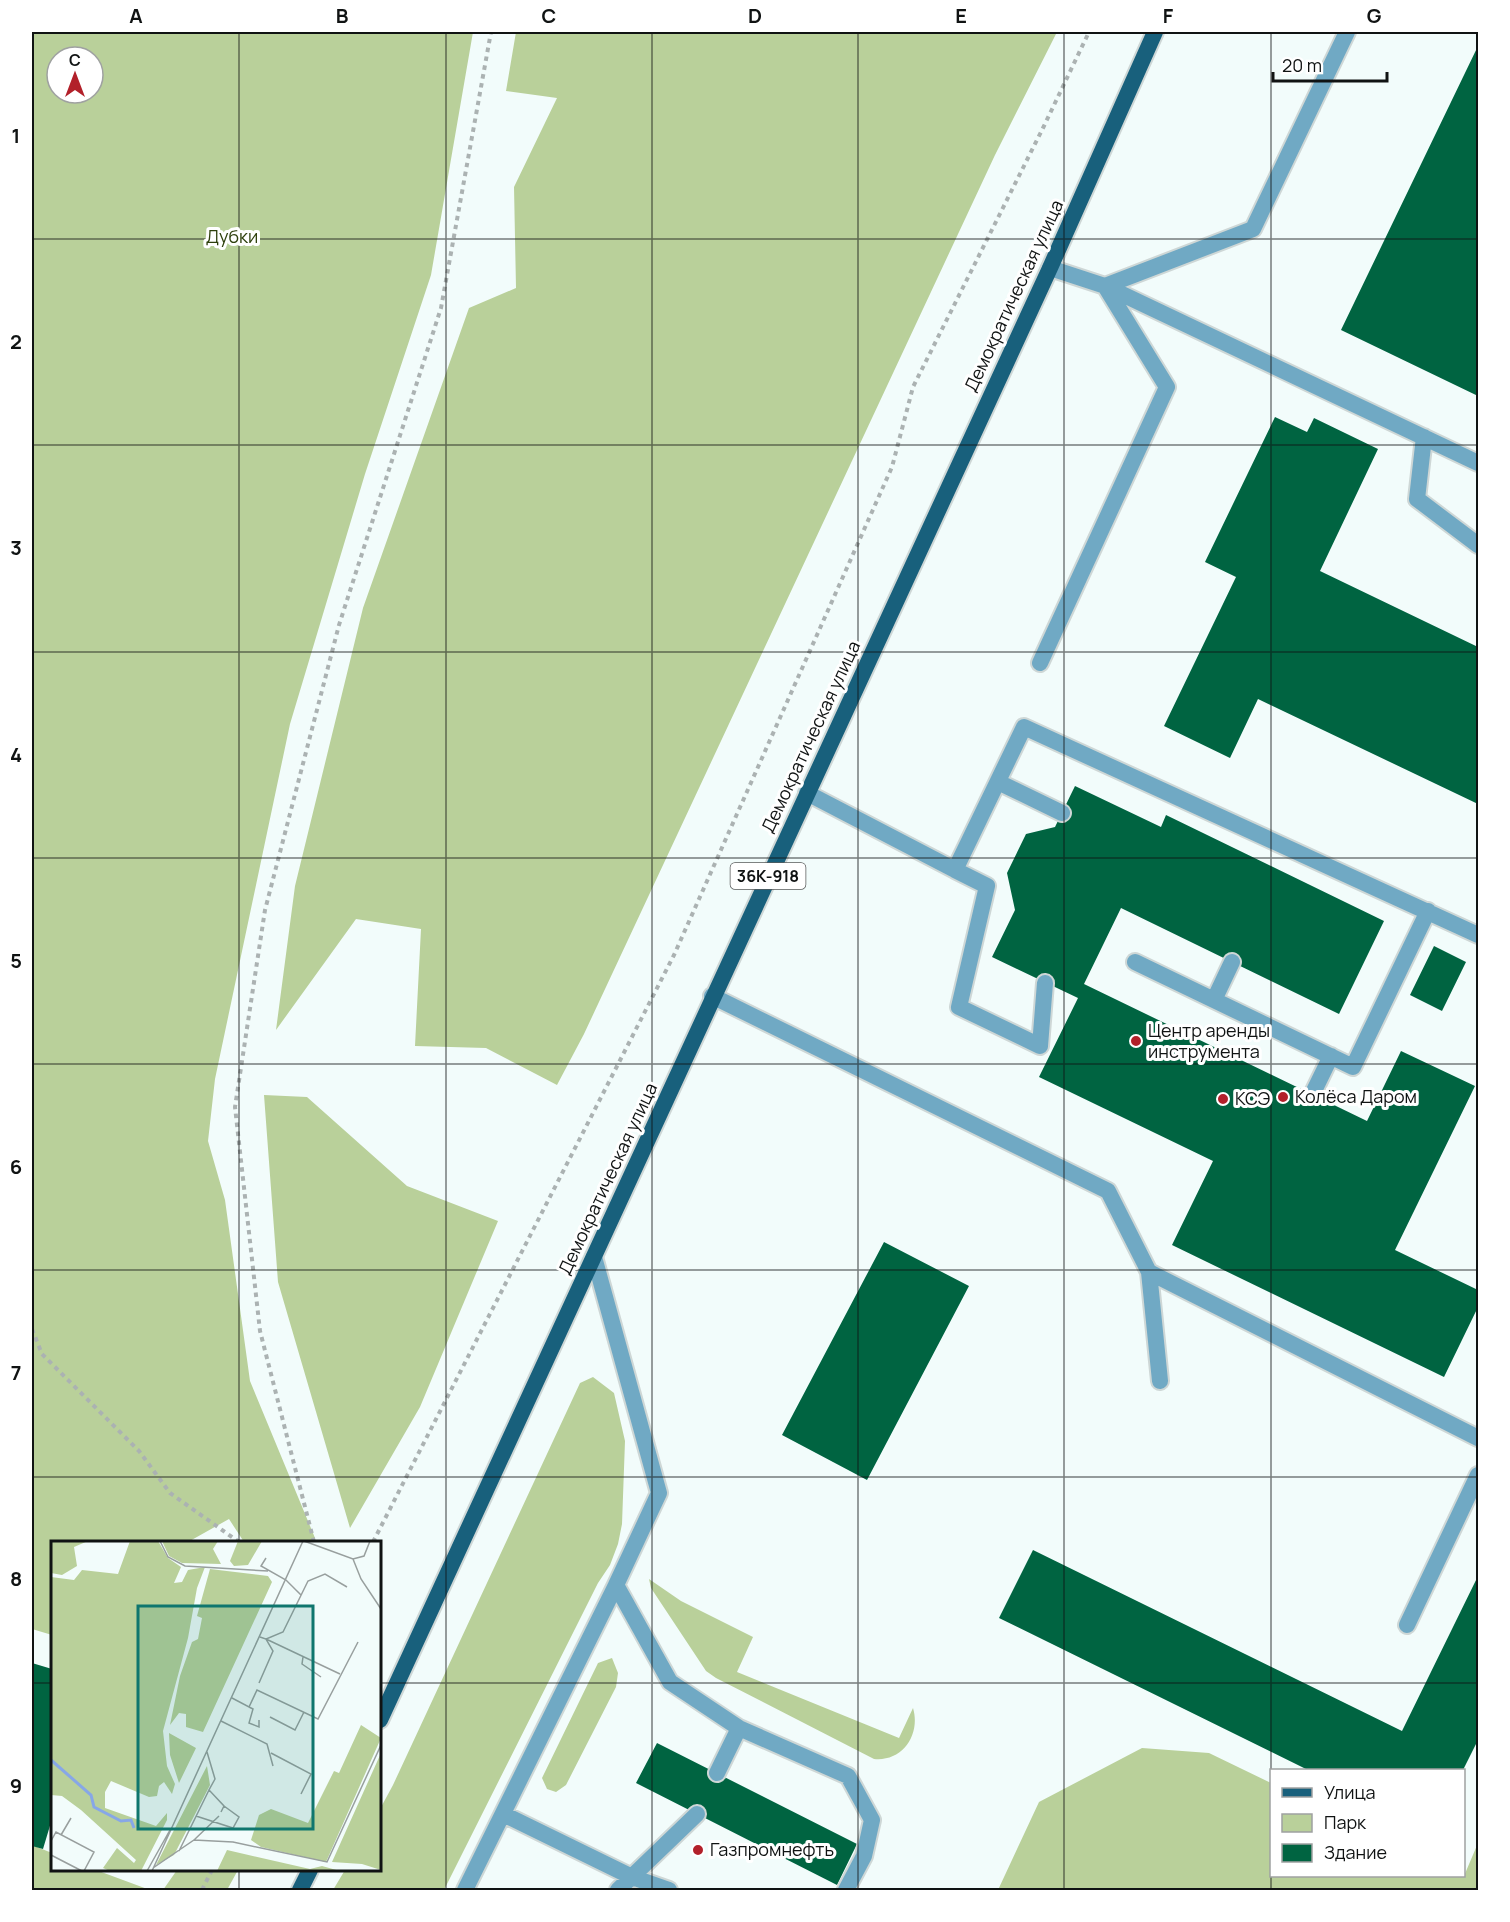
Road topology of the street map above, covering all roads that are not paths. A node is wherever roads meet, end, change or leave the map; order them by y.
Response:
1 (1155, 32) edge
2 (1347, 32) edge
3 (1050, 268) junction
4 (1105, 286) junction
5 (1424, 437) junction
6 (1479, 463) edge
7 (1479, 544) edge
8 (1040, 663) dead end
9 (998, 782) junction
10 (807, 793) junction
11 (1062, 813) dead end
12 (955, 870) junction
13 (1428, 911) junction
14 (1479, 935) edge
15 (1135, 962) dead end
16 (1232, 962) dead end
17 (1045, 982) dead end
18 (712, 996) junction
19 (1214, 1000) junction
20 (1331, 1056) junction
21 (1312, 1095) dead end
22 (594, 1257) junction
23 (1149, 1272) junction
24 (1160, 1381) dead end
25 (1479, 1438) edge
26 (1479, 1475) edge
27 (616, 1585) junction
28 (1407, 1624) dead end
29 (381, 1718) edge
30 (740, 1728) junction
31 (717, 1773) dead end
32 (503, 1815) junction
33 (697, 1815) dead end
34 (309, 1871) edge
35 (632, 1877) junction
36 (300, 1890) edge
37 (465, 1890) edge
38 (618, 1890) edge
39 (669, 1890) edge
40 (846, 1890) edge

1 - 3 main road, Демократическая улица / 36К-918
2 - 4 lane
3 - 4 lane
3 - 10 main road, Демократическая улица / 36К-918
4 - 5 lane
4 - 8 lane
5 - 6 lane
5 - 7 lane
9 - 11 lane
9 - 12 lane
9 - 13 lane
10 - 12 lane
10 - 18 main road, Демократическая улица / 36К-918
12 - 17 lane
13 - 14 lane
13 - 20 lane
15 - 19 lane
16 - 19 lane
18 - 22 main road, Демократическая улица / 36К-918
18 - 23 lane
19 - 20 lane
20 - 21 lane
22 - 27 lane
22 - 29 main road, Демократическая улица / 36К-918
23 - 24 lane
23 - 25 lane
26 - 28 lane
27 - 30 lane
27 - 32 lane
30 - 31 lane
30 - 40 lane
32 - 35 lane
32 - 37 lane
33 - 35 lane
34 - 36 main road
35 - 38 lane
35 - 39 lane

